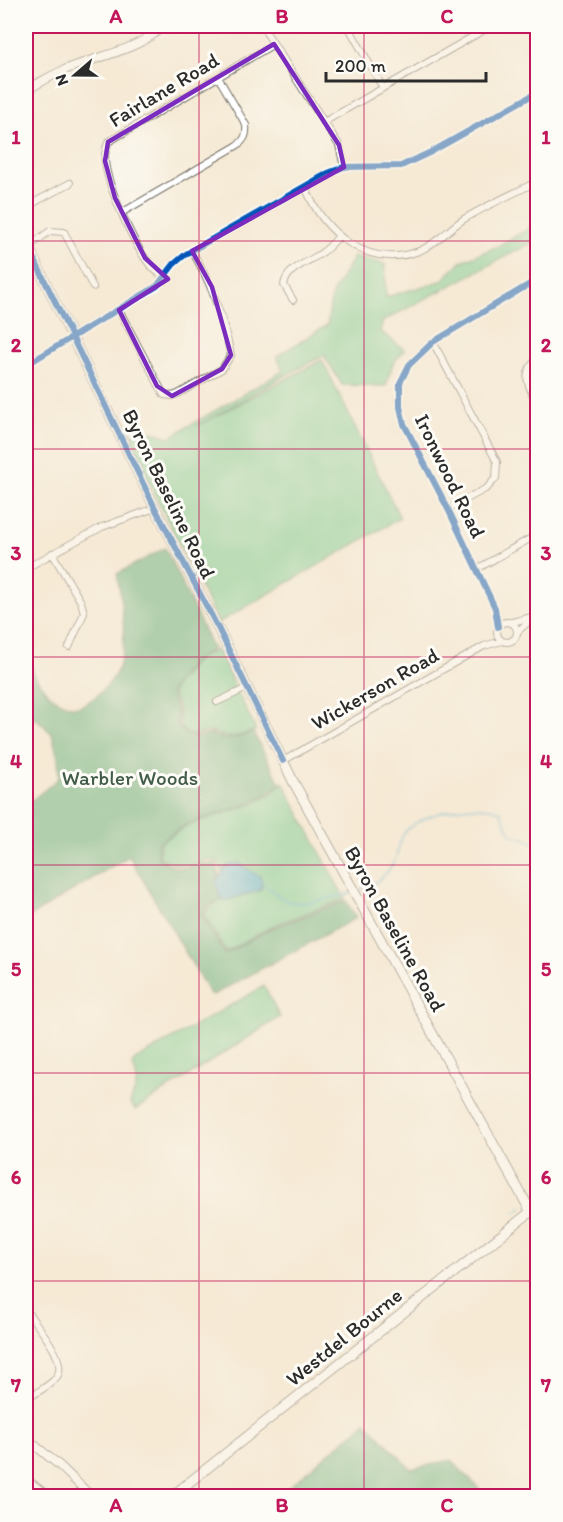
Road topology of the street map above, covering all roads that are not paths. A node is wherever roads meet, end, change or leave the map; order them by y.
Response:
1 (163, 26) edge
2 (262, 26) edge
3 (348, 26) edge
4 (491, 26) edge
5 (274, 44) junction
6 (218, 77) junction
7 (383, 88) junction
8 (26, 90) edge
9 (537, 92) edge
10 (324, 122) junction
11 (344, 167) junction
12 (537, 181) edge
13 (70, 183) dead end
14 (305, 186) junction
15 (26, 207) edge
16 (123, 212) junction
17 (338, 237) junction
18 (27, 245) edge
19 (192, 251) junction
20 (164, 277) junction
21 (537, 279) edge
22 (93, 287) dead end
23 (293, 300) dead end
24 (119, 310) junction
25 (73, 337) junction
26 (433, 342) junction
27 (537, 358) edge
28 (26, 365) edge
29 (537, 404) edge
30 (155, 508) junction
31 (448, 509) junction
32 (537, 534) edge
33 (52, 553) junction
34 (26, 568) edge
35 (477, 569) junction
36 (495, 608) junction
37 (535, 615) edge
38 (510, 622) junction
39 (497, 629) junction
40 (518, 632) junction
41 (502, 641) junction
42 (484, 646) junction
43 (69, 647) dead end
44 (247, 688) junction
45 (217, 702) dead end
46 (283, 761) junction
47 (534, 1209) edge
48 (26, 1310) edge
49 (26, 1400) edge
50 (27, 1442) edge
51 (26, 1478) edge
52 (47, 1496) edge
53 (91, 1497) edge
54 (172, 1497) edge

1 - 8 street
2 - 5 street
3 - 7 street
4 - 7 street
5 - 6 street, Fairlane Road
5 - 10 street
6 - 16 street, Fairlane Road
6 - 16 street
7 - 10 street
9 - 11 street
10 - 11 street
11 - 14 street
12 - 17 street
13 - 15 street
14 - 17 street
14 - 19 street
16 - 20 street, Fairlane Road
17 - 23 street
18 - 22 street
18 - 25 main road, Byron Baseline Road
19 - 20 street
19 - 24 street
20 - 24 street
21 - 26 street, Ironwood Road
24 - 25 street
25 - 28 street
25 - 30 main road, Byron Baseline Road
26 - 31 street, Ironwood Road
26 - 31 street
27 - 29 street
30 - 33 street
30 - 44 main road, Byron Baseline Road
31 - 35 street, Ironwood Road
32 - 35 street
33 - 34 street
33 - 43 street
35 - 36 street, Ironwood Road
36 - 38 street, Ironwood Road
36 - 39 street, Ironwood Road
37 - 38 street
37 - 40 street
38 - 39 street
38 - 40 street
39 - 41 street
39 - 42 street, Wickerson Road
40 - 41 street
41 - 42 street, Wickerson Road
42 - 46 street, Wickerson Road
44 - 45 street
44 - 46 main road, Byron Baseline Road
46 - 47 main road, Byron Baseline Road
47 - 54 main road, Westdel Bourne
48 - 49 street
50 - 53 street
51 - 52 street

